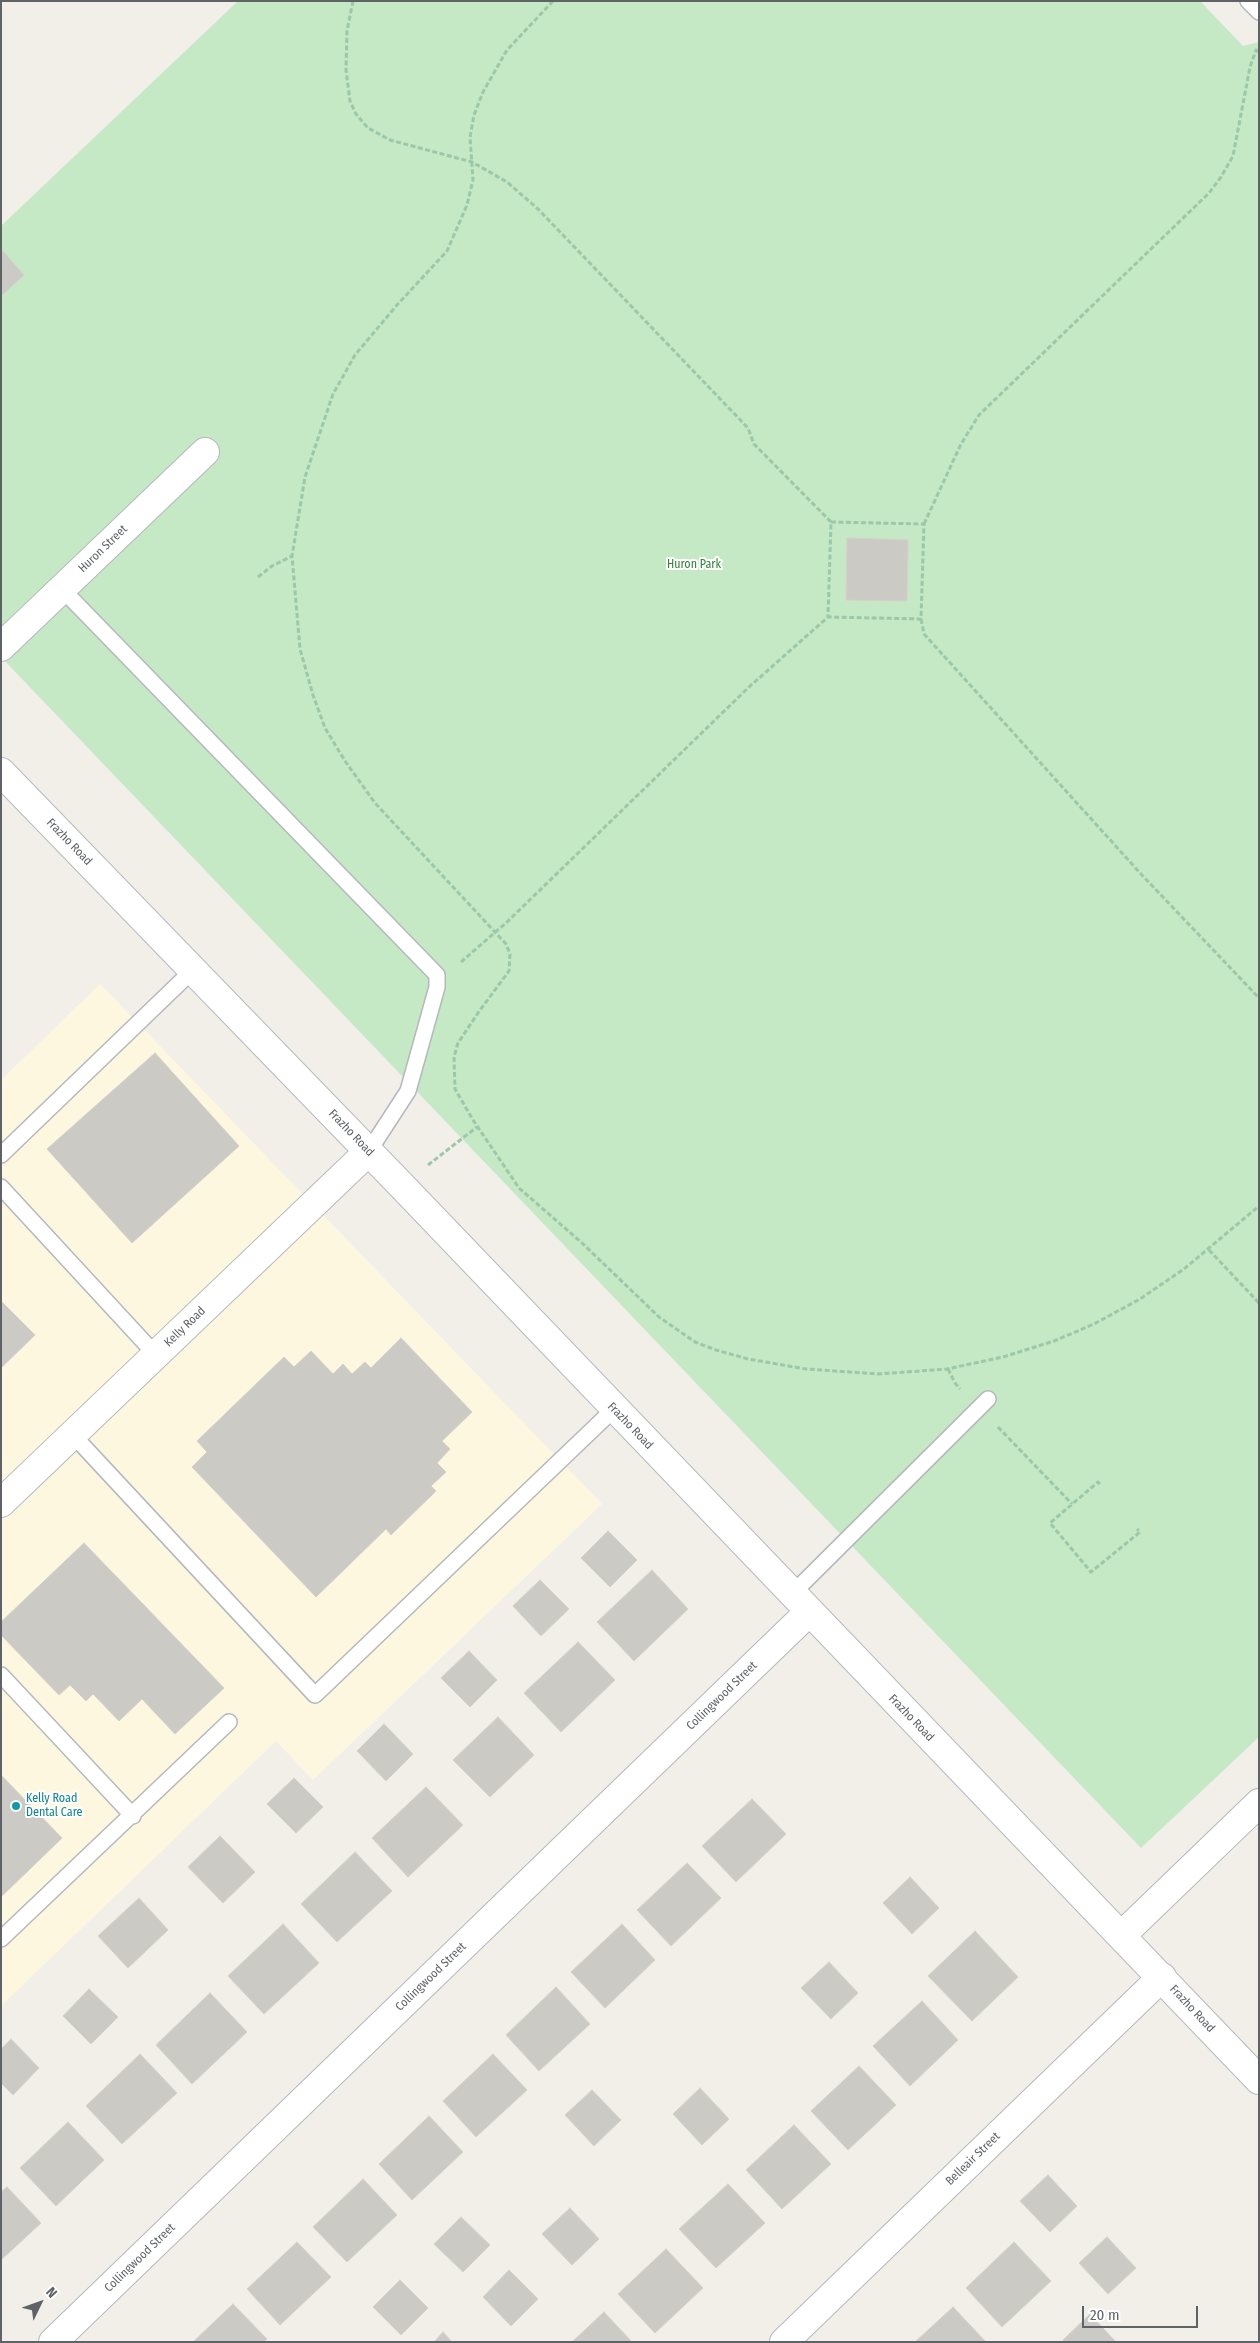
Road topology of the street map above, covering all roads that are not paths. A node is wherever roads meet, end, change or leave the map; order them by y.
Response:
1 (1248, 1) edge
2 (1259, 12) edge
3 (205, 452) dead end
4 (61, 588) junction
5 (1, 647) edge
6 (1, 772) edge
7 (193, 970) junction
8 (369, 1151) junction
9 (1, 1155) edge
10 (1, 1187) edge
11 (156, 1355) junction
12 (983, 1403) road end
13 (614, 1409) junction
14 (73, 1435) junction
15 (1, 1503) edge
16 (800, 1603) junction
17 (1, 1675) edge
18 (229, 1722) dead end
19 (1259, 1802) edge
20 (133, 1816) junction
21 (1122, 1935) junction
22 (1, 1939) edge
23 (1162, 1977) junction
24 (1259, 2080) edge
25 (53, 2342) edge
26 (784, 2342) edge

1 - 2 lane
3 - 4 street, Huron Street
4 - 5 street, Huron Street
4 - 8 lane
6 - 7 street, Frazho Road
7 - 8 street, Frazho Road
7 - 9 lane
8 - 11 street, Kelly Road
8 - 13 street, Frazho Road
10 - 11 lane
11 - 14 street, Kelly Road
12 - 16 lane
13 - 14 lane
13 - 16 street, Frazho Road
14 - 15 street, Kelly Road
16 - 21 street, Frazho Road
16 - 25 street, Collingwood Street
17 - 20 lane
18 - 20 lane
19 - 21 street
20 - 22 lane
21 - 23 street, Frazho Road
23 - 24 street, Frazho Road
23 - 26 street, Belleair Street

